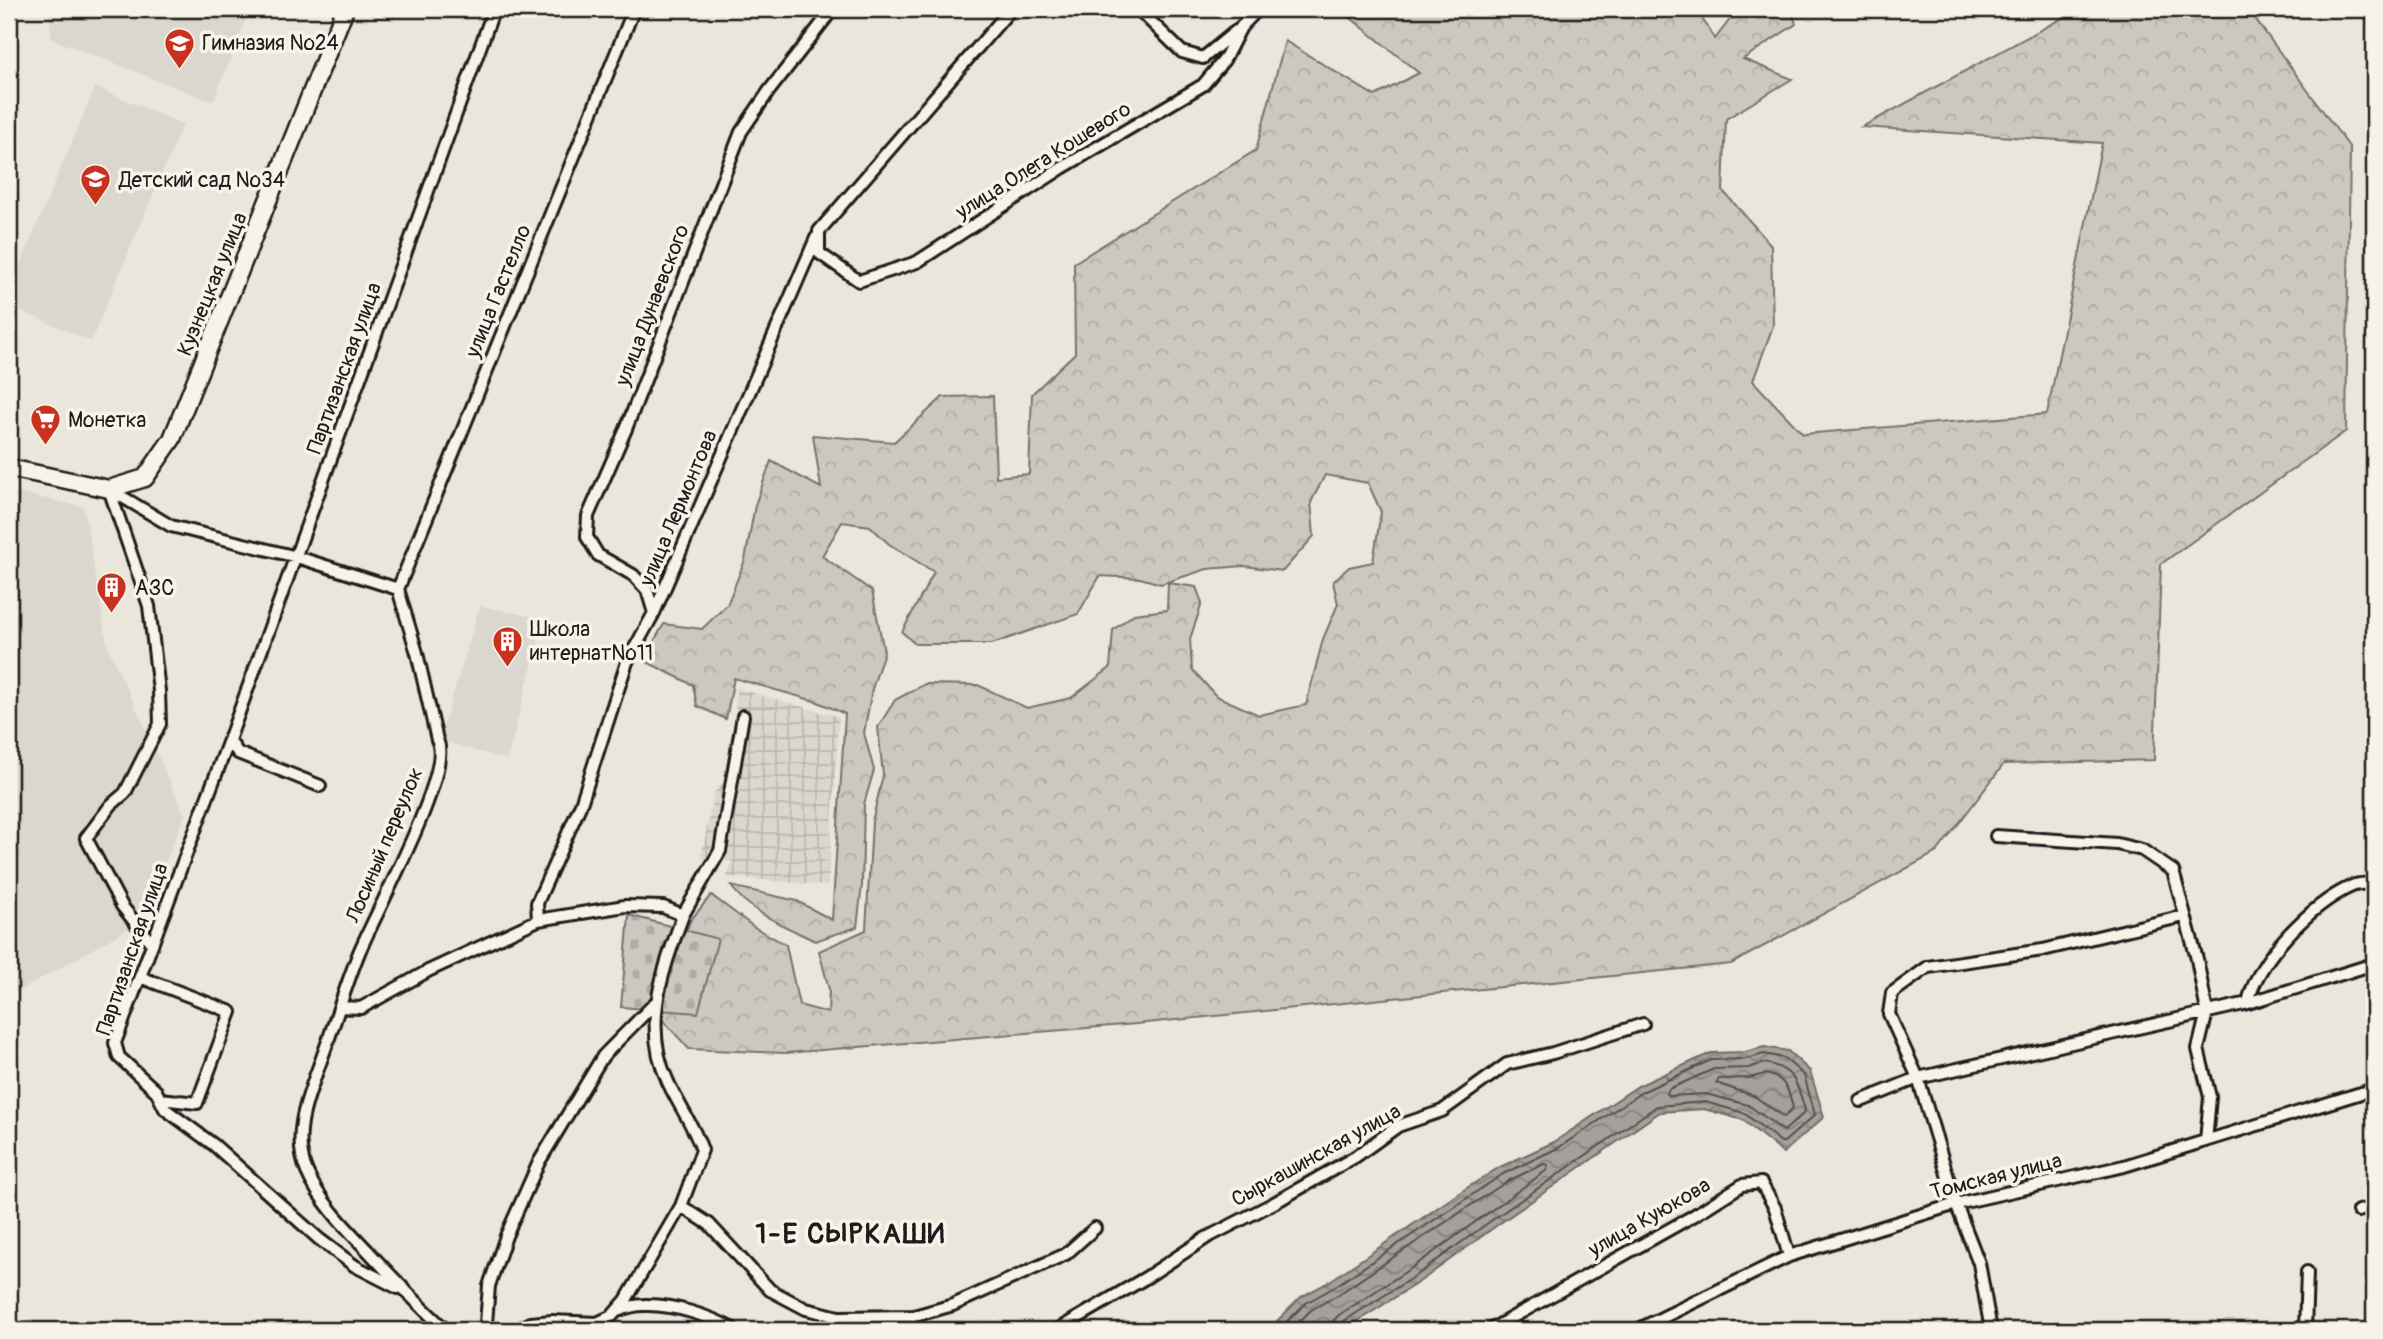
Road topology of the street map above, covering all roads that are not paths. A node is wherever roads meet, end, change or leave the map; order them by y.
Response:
1 (345, 9) edge
2 (494, 9) edge
3 (634, 9) edge
4 (833, 9) edge
5 (1011, 9) edge
6 (1138, 9) edge
7 (1258, 9) edge
8 (1241, 27) junction
9 (819, 231) junction
10 (9, 468) edge
11 (109, 489) junction
12 (297, 556) junction
13 (398, 589) junction
14 (654, 612) junction
15 (743, 716) dead end
16 (229, 740) junction
17 (320, 786) dead end
18 (1996, 836) dead end
19 (2374, 883) edge
20 (683, 915) junction
21 (2184, 916) junction
22 (538, 920) junction
23 (152, 944) junction
24 (2374, 964) edge
25 (140, 977) junction
26 (656, 1002) junction
27 (2248, 1003) junction
28 (340, 1007) junction
29 (2207, 1012) junction
30 (1643, 1024) dead end
31 (1918, 1078) junction
32 (2374, 1089) edge
33 (160, 1099) junction
34 (1861, 1101) dead end
35 (2206, 1141) junction
36 (1956, 1204) junction
37 (681, 1206) junction
38 (2374, 1207) edge
39 (2358, 1211) dead end
40 (1095, 1228) dead end
41 (1788, 1256) junction
42 (2307, 1272) dead end
43 (405, 1291) junction
44 (617, 1311) junction
45 (446, 1330) edge
46 (482, 1330) edge
47 (517, 1330) edge
48 (736, 1330) edge
49 (1057, 1330) edge
50 (1490, 1330) edge
51 (1637, 1330) edge
52 (1990, 1330) edge
53 (2305, 1330) edge

1 - 11 main road, Кузнецкая улица
2 - 12 street, Партизанская улица
3 - 13 street, улица Гастелло
4 - 14 street, улица Дунаевского
5 - 9 street, улица Лермонтова
6 - 8 street
7 - 8 street, улица Олега Кошевого
8 - 9 street, улица Олега Кошевого
9 - 14 street, улица Лермонтова
10 - 11 main road, Кузнецкая улица
11 - 12 street
11 - 23 street
12 - 13 street
12 - 16 street, Партизанская улица
13 - 28 street, Лосиный переулок
14 - 22 street, улица Лермонтова
15 - 20 street
16 - 17 street
16 - 23 street, Партизанская улица
18 - 21 street
19 - 27 street
20 - 22 street
20 - 26 street
21 - 29 street
21 - 31 street
22 - 28 street
23 - 25 street, Партизанская улица
24 - 27 street
25 - 33 street, Партизанская улица
25 - 33 street
26 - 37 street
26 - 46 street
27 - 29 street
28 - 43 street, Лосиный переулок
29 - 31 street
29 - 35 street
30 - 49 street, Сыркашинская улица
31 - 34 street
31 - 36 street
32 - 35 street, Томская улица
33 - 43 street, Партизанская улица
35 - 36 street, Томская улица
36 - 41 street, Томская улица
36 - 52 street
37 - 40 street
37 - 44 street
38 - 39 street
41 - 50 street, улица Куюкова
41 - 51 street, Томская улица
42 - 53 street
43 - 45 street
44 - 47 street
44 - 48 street

